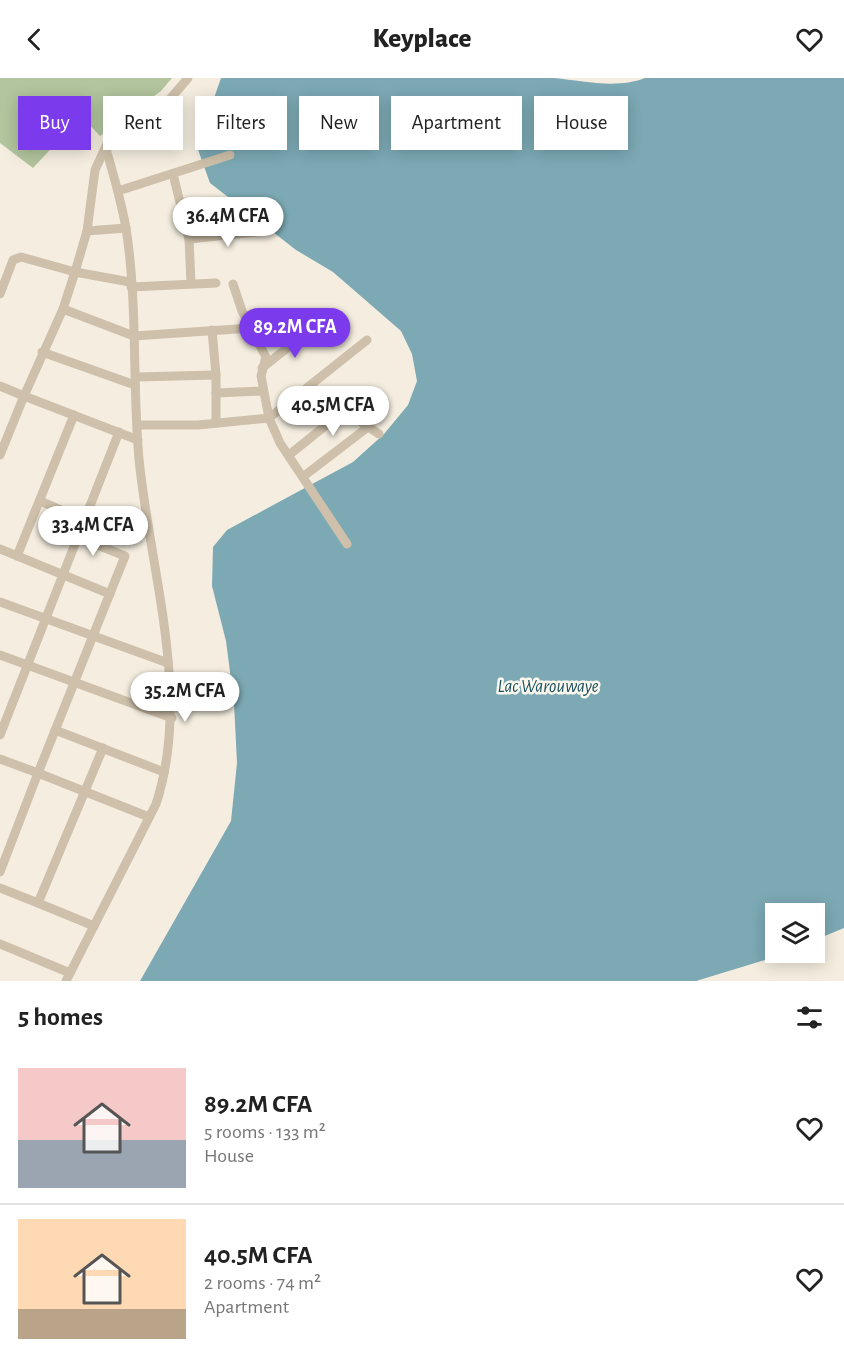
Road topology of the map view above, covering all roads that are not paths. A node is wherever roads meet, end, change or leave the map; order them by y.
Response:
1 (188, 78) edge
2 (173, 96) edge
3 (105, 150) edge
4 (106, 150) edge
5 (230, 154) dead end
6 (173, 174) junction
7 (118, 191) junction
8 (126, 228) junction
9 (87, 231) junction
10 (264, 231) dead end
11 (189, 239) junction
12 (75, 272) junction
13 (191, 283) junction
14 (216, 283) dead end
15 (131, 284) junction
16 (232, 284) dead end
17 (0, 294) edge
18 (63, 309) junction
19 (251, 327) junction
20 (311, 329) dead end
21 (212, 330) junction
22 (134, 336) junction
23 (367, 340) dead end
24 (42, 352) junction
25 (262, 369) junction
26 (216, 375) junction
27 (135, 381) junction
28 (0, 386) edge
29 (263, 391) junction
30 (216, 393) junction
31 (24, 396) junction
32 (74, 415) junction
33 (269, 418) junction
34 (216, 423) junction
35 (138, 425) junction
36 (368, 427) junction
37 (119, 432) junction
38 (379, 434) dead end
39 (138, 440) junction
40 (0, 455) edge
41 (289, 455) junction
42 (304, 476) junction
43 (40, 501) junction
44 (84, 520) junction
45 (77, 537) junction
46 (347, 544) dead end
47 (0, 549) edge
48 (17, 556) junction
49 (62, 574) junction
50 (110, 594) junction
51 (0, 603) edge
52 (45, 618) junction
53 (93, 636) junction
54 (0, 655) edge
55 (168, 663) junction
56 (27, 666) junction
57 (74, 683) junction
58 (172, 718) junction
59 (55, 729) junction
60 (0, 735) edge
61 (103, 748) junction
62 (0, 759) edge
63 (38, 772) junction
64 (164, 772) junction
65 (84, 791) junction
66 (149, 817) junction
67 (0, 872) edge
68 (0, 888) edge
69 (38, 903) junction
70 (94, 926) junction
71 (0, 944) edge
72 (68, 977) edge

1 - 2 street
3 - 9 street
4 - 7 street
5 - 6 street
6 - 7 street
6 - 11 street
7 - 8 street
8 - 9 street
8 - 15 street
9 - 12 street
10 - 11 street
11 - 13 street
12 - 15 street
12 - 17 street
12 - 18 street
13 - 14 street
13 - 15 street
15 - 22 street
16 - 19 street
18 - 22 street
18 - 24 street
19 - 21 street
19 - 25 street
20 - 25 street
21 - 22 street
21 - 26 street
22 - 27 street
23 - 33 street
24 - 27 street
24 - 31 street
25 - 29 street
26 - 27 street
26 - 30 street
27 - 35 street
28 - 31 street
29 - 30 street
29 - 33 street
30 - 34 street
31 - 32 street
31 - 40 street
32 - 37 street
32 - 43 street
33 - 34 street
33 - 41 street
34 - 35 street
35 - 39 street
36 - 38 street
36 - 41 street
36 - 42 street
37 - 39 street
37 - 44 street
39 - 55 street
41 - 42 street
42 - 46 street
43 - 44 street
43 - 48 street
44 - 45 street
45 - 49 street
45 - 50 street
47 - 48 street
48 - 49 street
49 - 50 street
49 - 52 street
50 - 53 street
51 - 52 street
52 - 53 street
52 - 56 street
53 - 55 street
53 - 57 street
54 - 56 street
55 - 58 street
56 - 57 street
56 - 60 street
57 - 58 street
57 - 59 street
58 - 64 street
59 - 61 street
59 - 63 street
61 - 64 street
61 - 65 street
62 - 63 street
63 - 65 street
63 - 67 street
64 - 66 street
65 - 66 street
65 - 69 street
66 - 70 street
68 - 69 street
69 - 70 street
70 - 72 street
71 - 72 street

